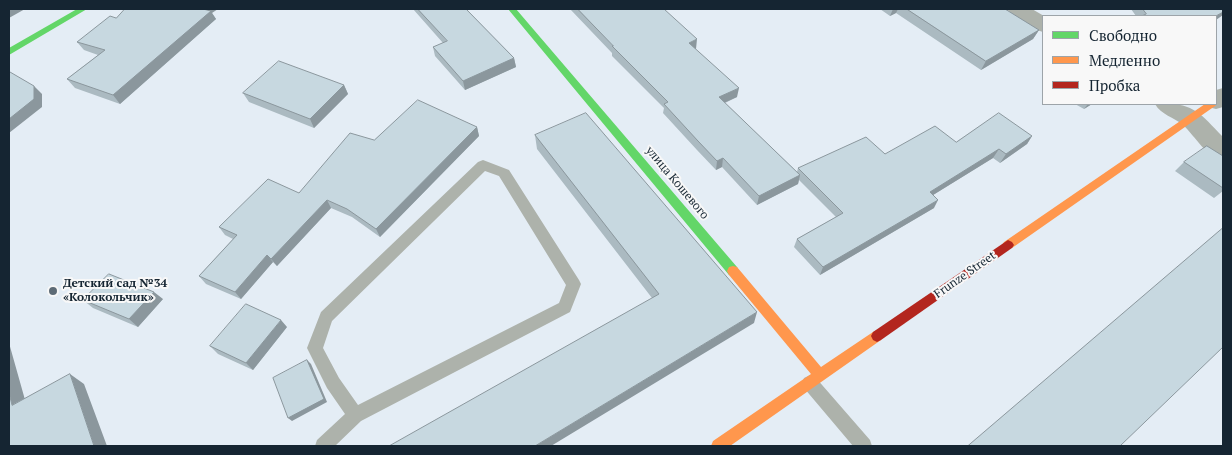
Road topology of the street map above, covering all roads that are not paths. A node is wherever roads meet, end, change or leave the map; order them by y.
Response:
1 (83, 9) edge
2 (512, 9) edge
3 (1018, 9) edge
4 (1042, 24) edge
5 (9, 52) edge
6 (1169, 105) edge
7 (1210, 105) edge
8 (1190, 118) junction
9 (1223, 152) edge
10 (815, 379) junction
11 (355, 415) junction
12 (323, 446) edge
13 (718, 446) edge
14 (864, 446) edge

1 - 5 street
2 - 10 street, улица Кошевого
3 - 4 street
6 - 8 street
7 - 8 street, Frunze Street
8 - 9 street
8 - 10 street, Frunze Street
10 - 13 street, Frunze Street
10 - 14 lane
11 - 11 lane
11 - 12 lane

